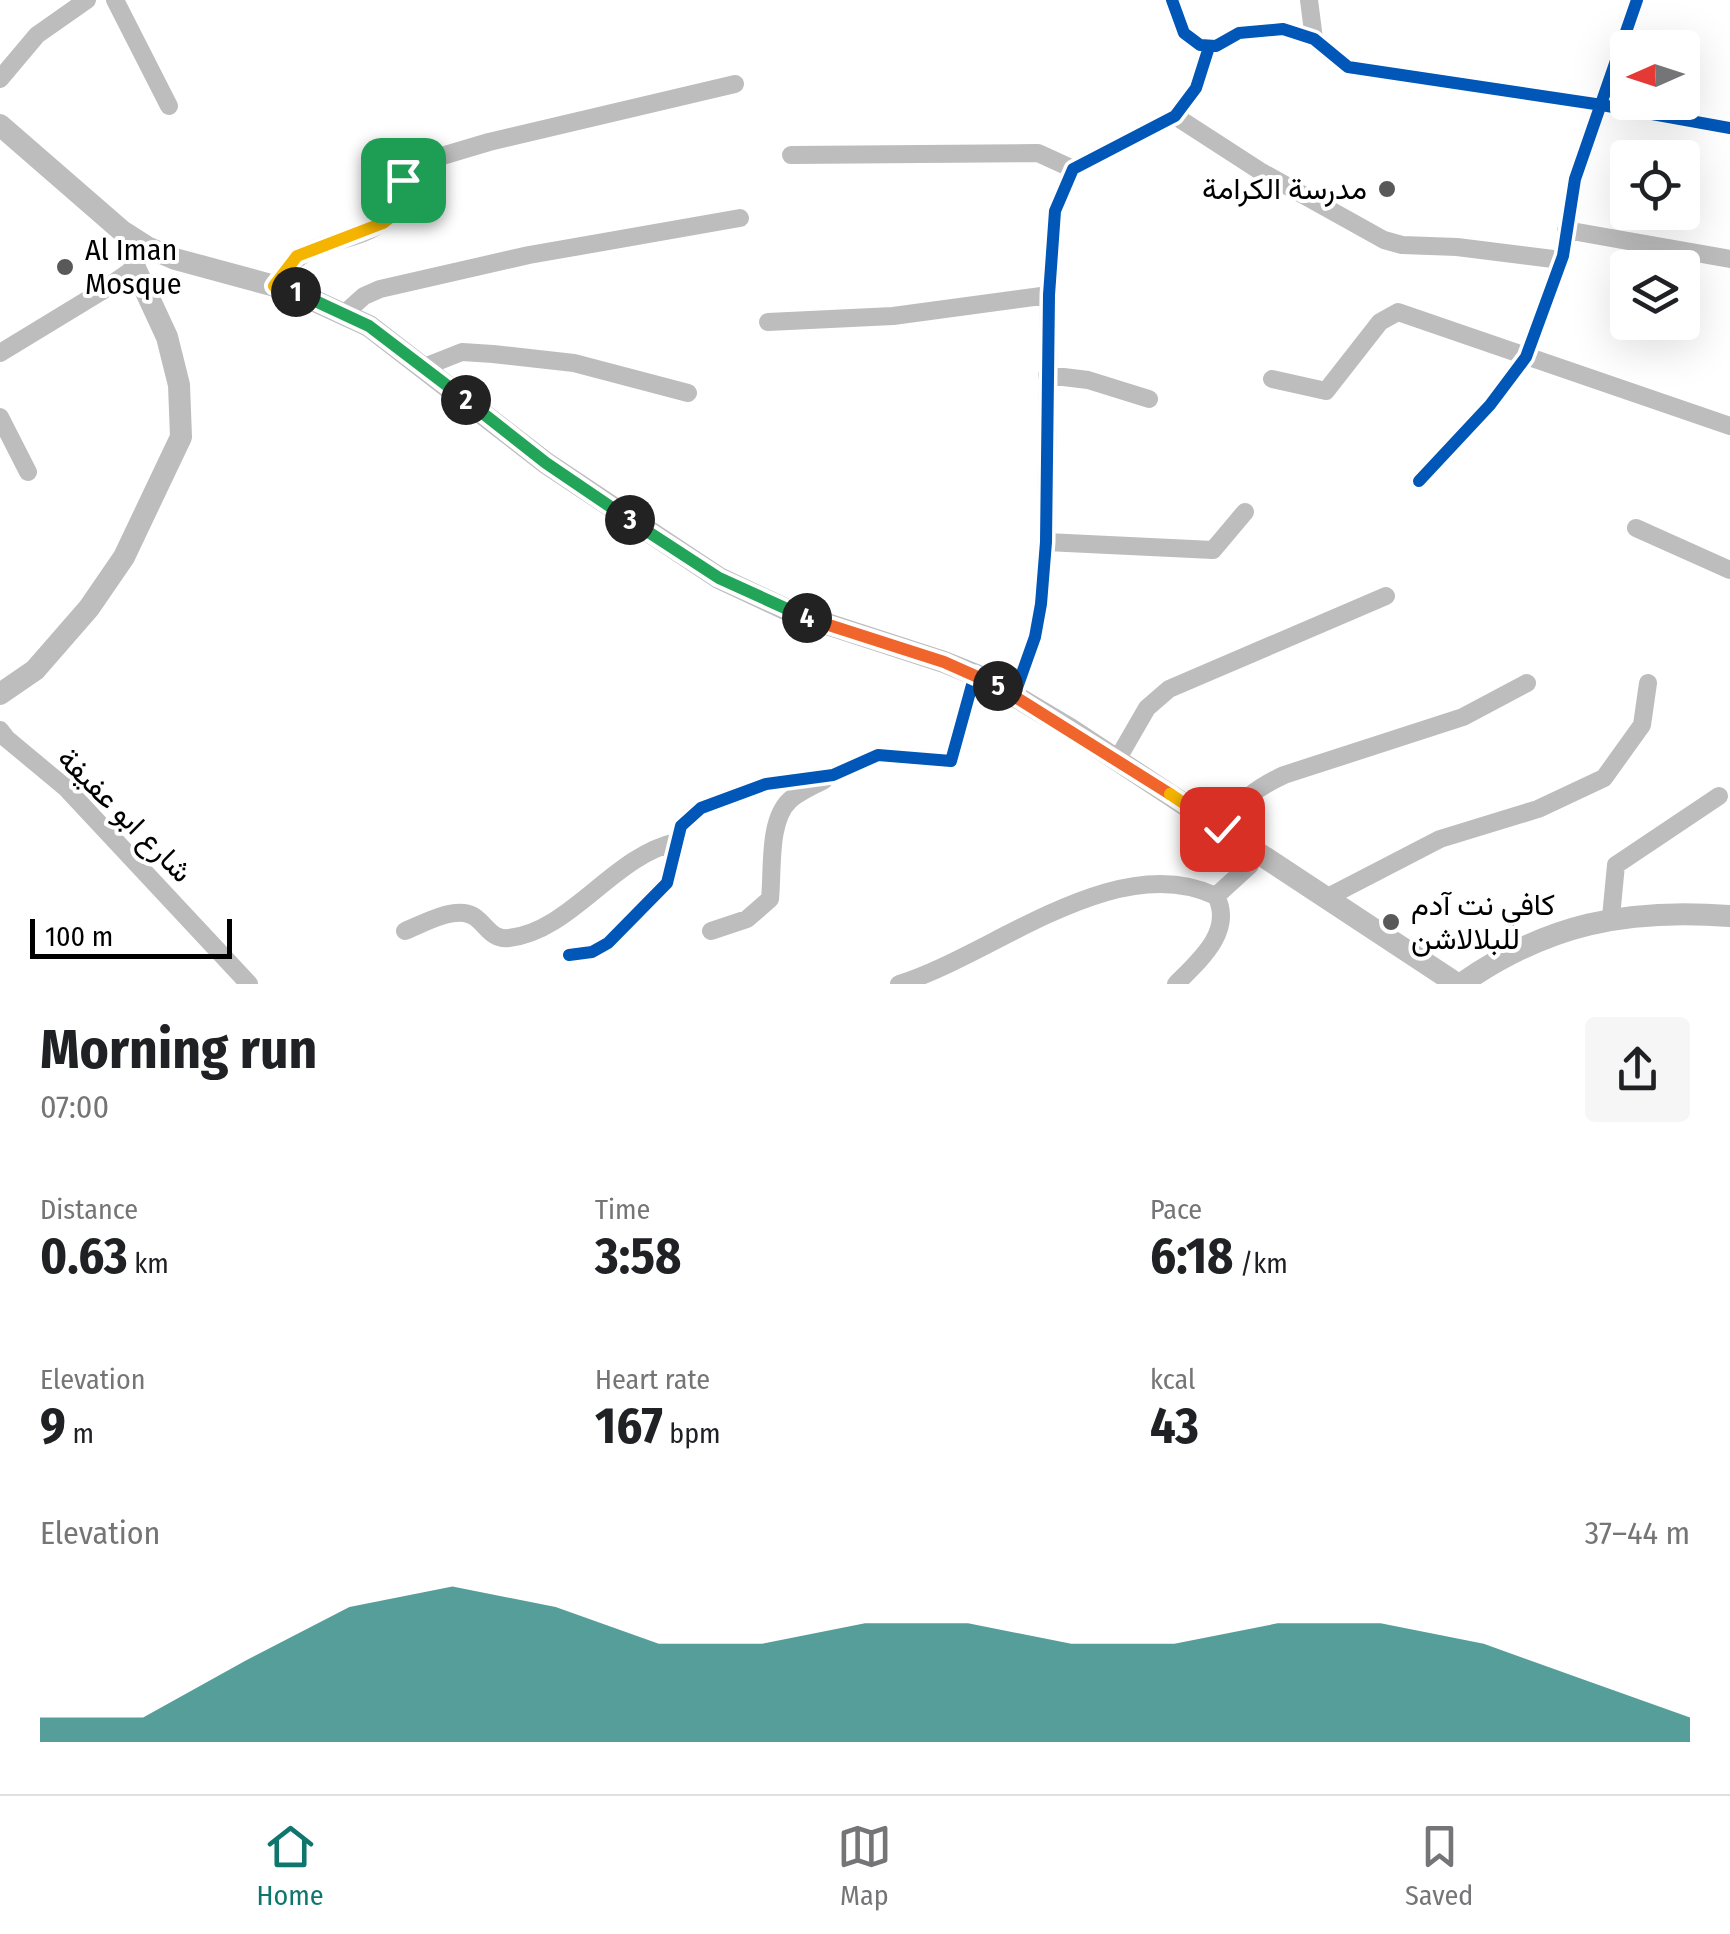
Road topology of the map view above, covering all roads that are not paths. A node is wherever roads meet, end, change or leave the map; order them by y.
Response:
1 (87, 0) edge
2 (116, 0) edge
3 (1172, 0) edge
4 (1308, 0) edge
5 (1637, 0) edge
6 (1314, 39) junction
7 (1209, 47) junction
8 (0, 79) edge
9 (735, 84) dead end
10 (1602, 105) junction
11 (169, 106) dead end
12 (1175, 116) junction
13 (0, 125) edge
14 (1730, 128) edge
15 (0, 142) edge
16 (791, 155) dead end
17 (1073, 169) junction
18 (740, 218) dead end
19 (1566, 230) junction
20 (136, 254) junction
21 (1730, 259) edge
22 (1561, 260) junction
23 (274, 286) junction
24 (1049, 295) junction
25 (344, 313) junction
26 (768, 322) dead end
27 (0, 352) edge
28 (1526, 357) junction
29 (424, 367) junction
30 (1048, 374) junction
31 (1272, 379) dead end
32 (688, 393) dead end
33 (1149, 399) dead end
34 (0, 417) edge
35 (1730, 426) edge
36 (28, 472) dead end
37 (1418, 481) dead end
38 (1245, 512) dead end
39 (1636, 528) dead end
40 (1046, 542) junction
41 (1730, 570) edge
42 (1386, 596) dead end
43 (63, 638) junction
44 (0, 677) edge
45 (973, 681) junction
46 (1527, 683) dead end
47 (1648, 684) dead end
48 (0, 694) edge
49 (1014, 696) junction
50 (0, 730) edge
51 (1117, 760) junction
52 (833, 775) junction
53 (1719, 796) dead end
54 (1222, 829) junction
55 (676, 842) junction
56 (1250, 865) junction
57 (1216, 896) junction
58 (1326, 898) junction
59 (1730, 916) edge
60 (1611, 917) junction
61 (405, 931) dead end
62 (711, 931) dead end
63 (570, 955) dead end
64 (249, 984) edge
65 (899, 984) edge
66 (1176, 984) edge
67 (1434, 984) edge
68 (1459, 984) edge

1 - 8 street
2 - 11 street
3 - 7 street
4 - 6 street
5 - 10 street
6 - 7 street
6 - 10 street
7 - 12 street
9 - 23 street
10 - 14 street
10 - 19 street
12 - 17 street
12 - 22 street
13 - 20 main road
15 - 20 main road
16 - 17 street
17 - 24 street
18 - 25 street
19 - 21 street
19 - 22 street
20 - 23 main road
20 - 27 street
20 - 43 main road
20 - 45 main road
22 - 28 street
23 - 25 main road
24 - 26 street
24 - 30 street
25 - 29 main road
28 - 31 street
28 - 35 street
28 - 37 street
29 - 32 street
29 - 45 main road
30 - 33 street
30 - 40 street
34 - 36 street
38 - 40 street
39 - 41 street
40 - 49 street
42 - 51 street
43 - 44 main road
43 - 48 main road
45 - 49 main road
45 - 52 street
45 - 56 main road
46 - 54 street
47 - 58 street
49 - 51 main road
50 - 64 street, شارع ابو عفيفة
51 - 54 main road
52 - 55 street
52 - 62 street
53 - 60 street
54 - 58 main road
55 - 61 street
55 - 63 street
56 - 57 street
56 - 67 main road
57 - 65 street
57 - 66 street
58 - 68 main road
59 - 60 main road
60 - 68 main road

